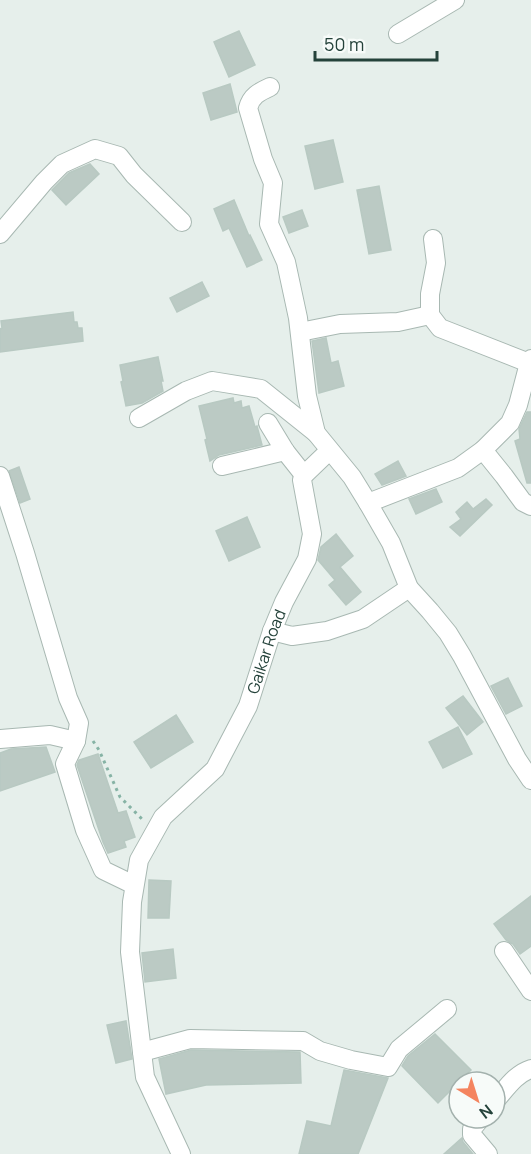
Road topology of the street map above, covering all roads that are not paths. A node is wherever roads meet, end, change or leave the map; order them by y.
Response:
1 (455, 0) edge
2 (398, 34) dead end
3 (270, 87) dead end
4 (182, 222) dead end
5 (0, 234) edge
6 (433, 239) dead end
7 (430, 315) junction
8 (300, 332) junction
9 (530, 361) edge
10 (140, 418) dead end
11 (268, 423) dead end
12 (316, 433) junction
13 (285, 450) junction
14 (483, 450) junction
15 (329, 451) junction
16 (222, 466) dead end
17 (304, 475) junction
18 (0, 476) edge
19 (368, 503) junction
20 (531, 506) edge
21 (409, 588) junction
22 (272, 631) junction
23 (0, 739) edge
24 (76, 741) junction
25 (531, 780) edge
26 (134, 885) junction
27 (504, 951) dead end
28 (531, 990) edge
29 (447, 1009) dead end
30 (142, 1052) junction
31 (531, 1069) edge
32 (507, 1087) edge
33 (472, 1130) edge
34 (181, 1154) edge
35 (488, 1154) edge

1 - 2 street
3 - 8 street
4 - 5 street
6 - 7 street
7 - 8 street
7 - 9 street
8 - 12 street
9 - 14 street
10 - 12 street
11 - 13 street
12 - 15 street
13 - 16 street
13 - 17 street
14 - 19 street
14 - 20 street
15 - 17 street
15 - 19 street
17 - 22 street, Gaikar Road
18 - 24 street
19 - 21 street
21 - 22 street
21 - 25 street
22 - 26 street, Gaikar Road
23 - 24 street
24 - 26 street
26 - 30 street, Gaikar Road
27 - 28 street
29 - 30 street
30 - 34 street, Gaikar Road
31 - 32 street
33 - 35 street

